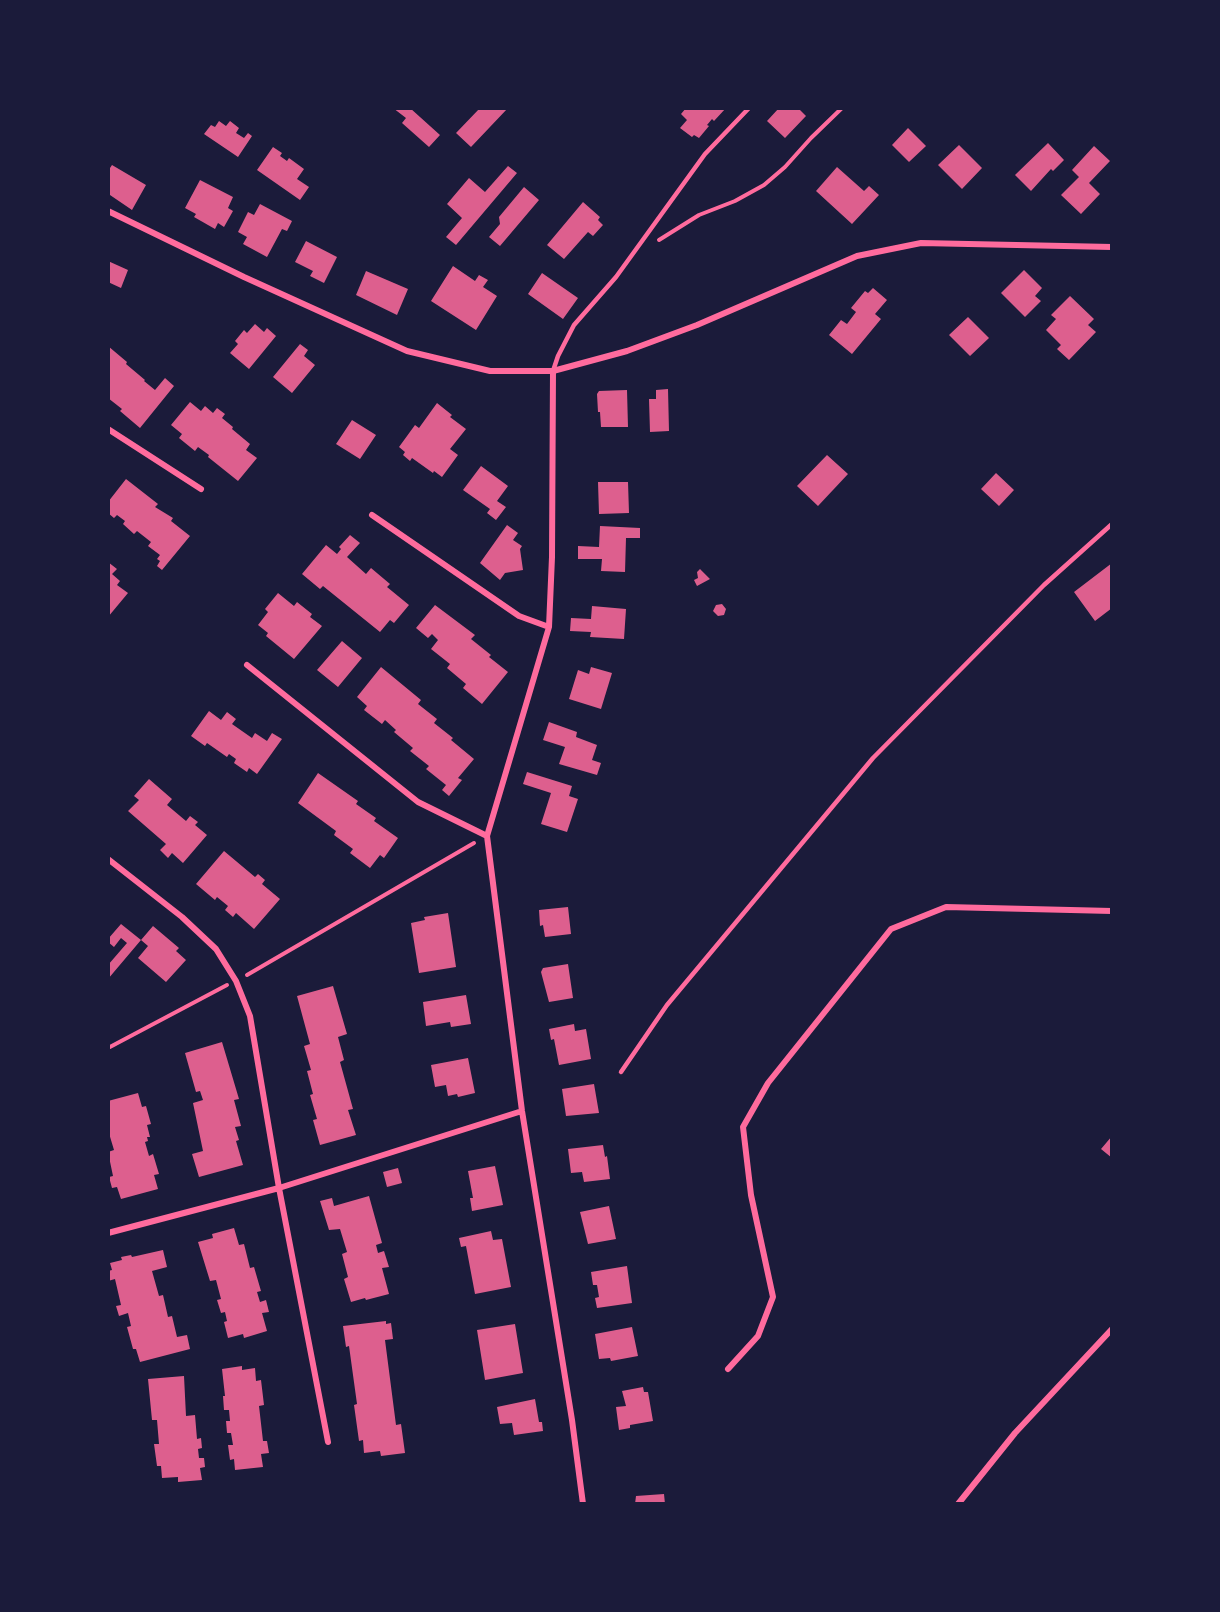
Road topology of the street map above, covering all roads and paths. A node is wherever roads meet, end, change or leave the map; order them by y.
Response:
1 (750, 108) edge
2 (842, 108) edge
3 (108, 211) edge
4 (639, 244) junction
5 (1112, 247) edge
6 (553, 371) junction
7 (108, 429) edge
8 (201, 489) dead end
9 (372, 515) dead end
10 (1112, 524) edge
11 (549, 627) junction
12 (247, 665) dead end
13 (487, 836) junction
14 (108, 859) edge
15 (1112, 911) edge
16 (236, 981) junction
17 (108, 1048) edge
18 (621, 1072) dead end
19 (522, 1111) junction
20 (279, 1188) junction
21 (108, 1233) edge
22 (1112, 1329) edge
23 (728, 1370) dead end
24 (328, 1442) dead end
25 (583, 1504) edge
26 (958, 1504) edge

1 - 4 lane
2 - 4 path
3 - 6 street
4 - 6 lane
5 - 6 street
6 - 11 street
7 - 8 street
9 - 11 street
10 - 18 lane
11 - 13 street
12 - 13 street
13 - 16 path
13 - 19 street
14 - 16 street
15 - 23 street
16 - 17 path
16 - 20 street
19 - 20 street
19 - 25 street
20 - 21 street
20 - 24 street
22 - 26 street

